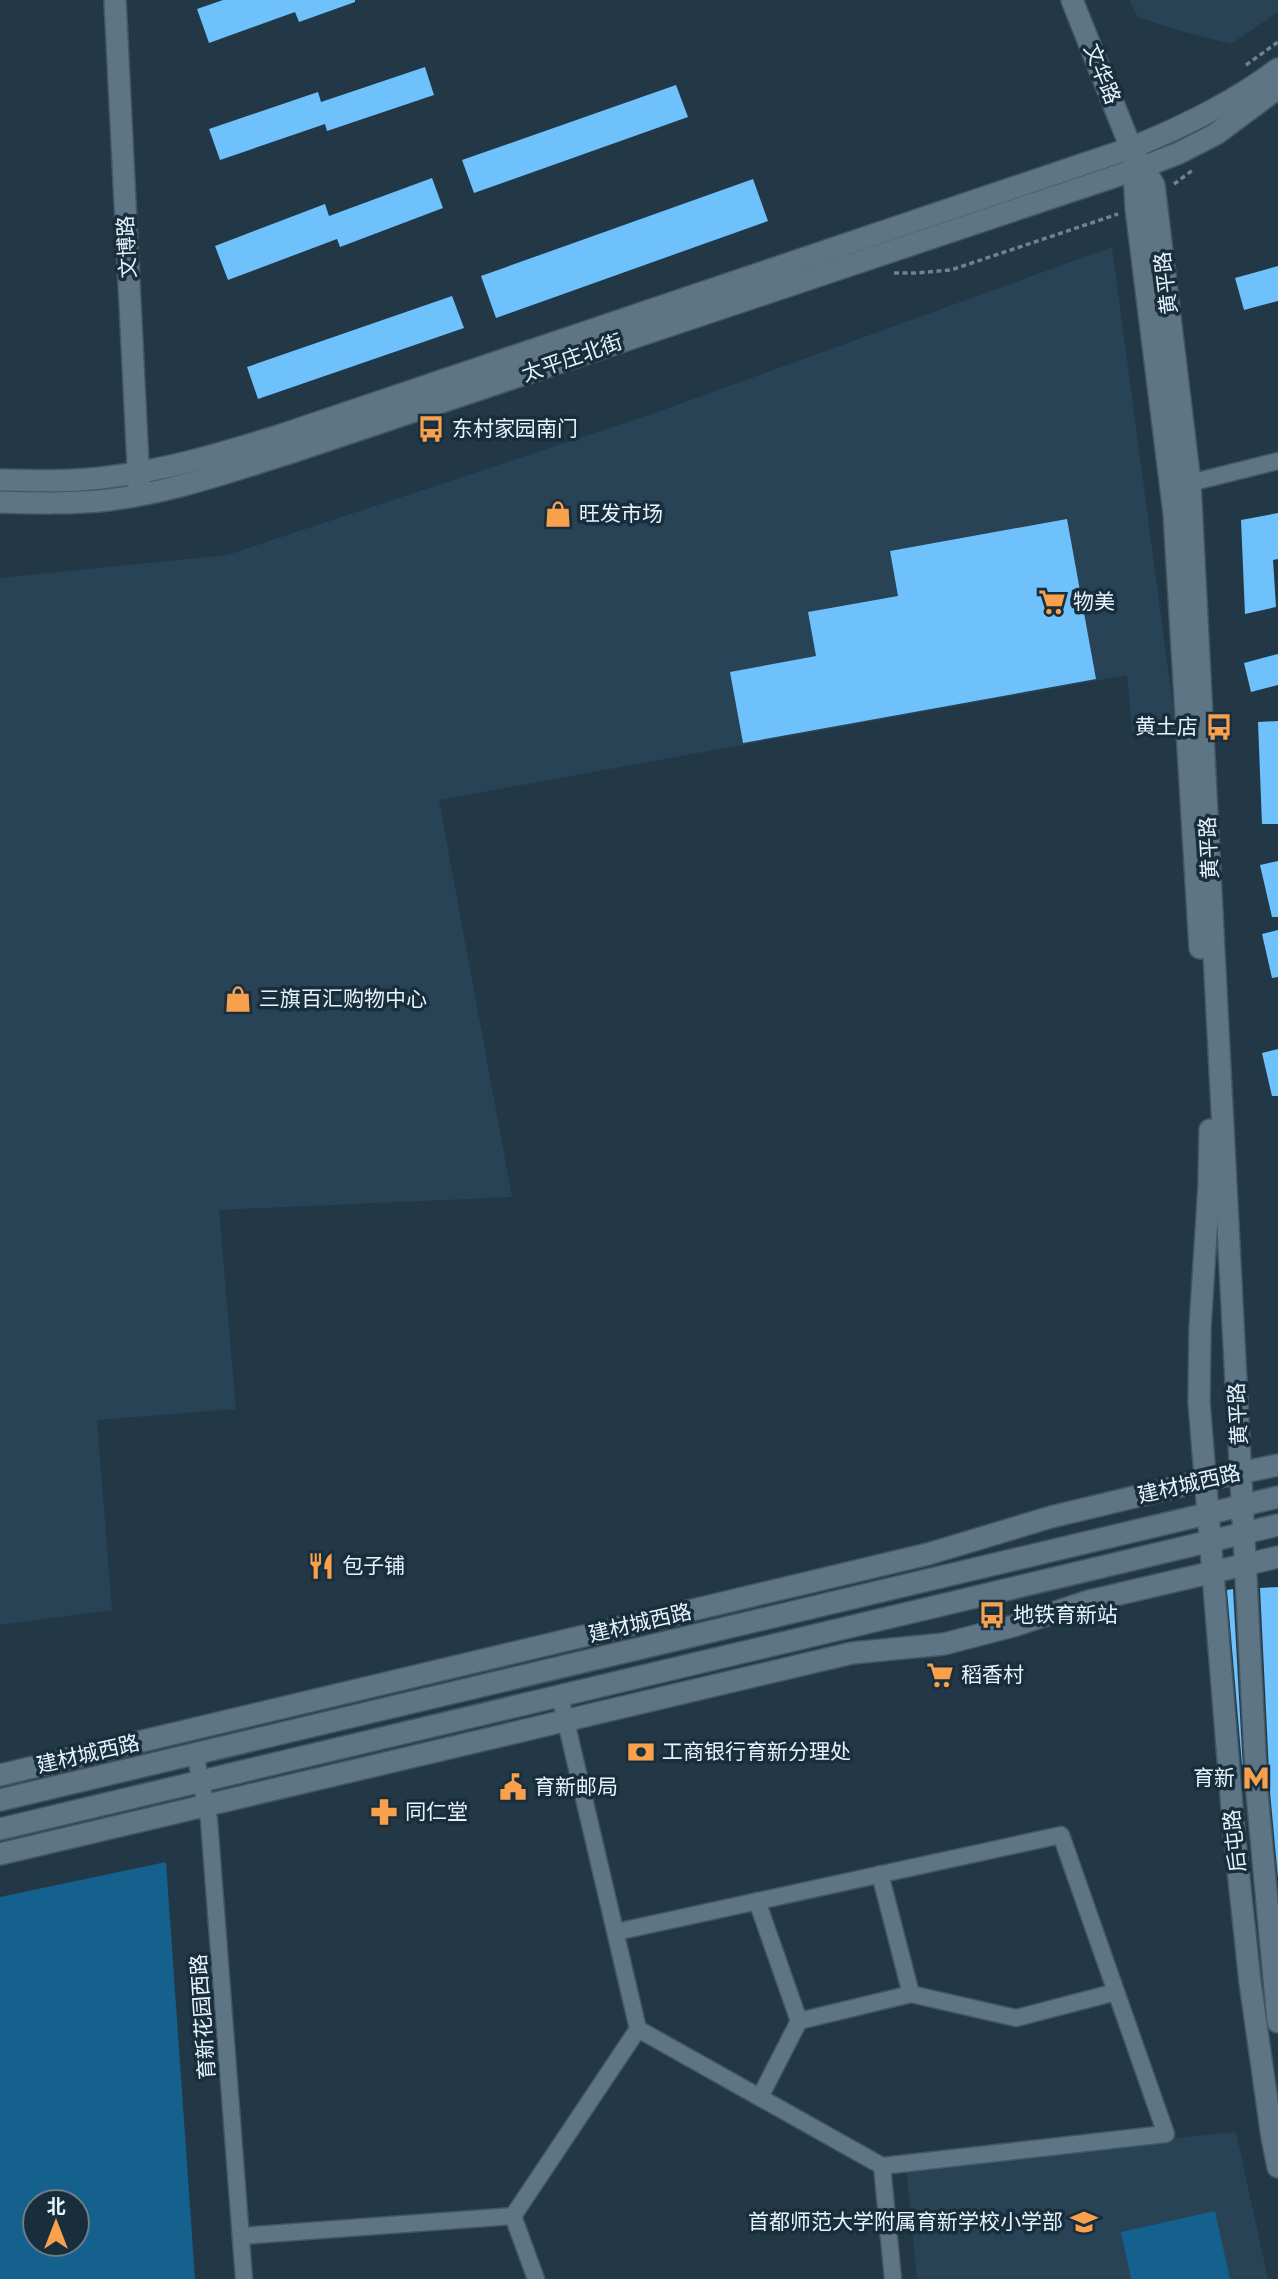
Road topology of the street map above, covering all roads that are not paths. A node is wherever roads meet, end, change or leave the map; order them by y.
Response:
1 (115, 0) edge
2 (1072, 0) edge
3 (1278, 69) edge
4 (1278, 88) edge
5 (1132, 148) junction
6 (1139, 169) junction
7 (1278, 461) edge
8 (138, 473) junction
9 (0, 480) edge
10 (1181, 485) junction
11 (139, 495) junction
12 (0, 502) edge
13 (1278, 1465) edge
14 (1241, 1472) junction
15 (1205, 1479) junction
16 (1278, 1497) edge
17 (1242, 1504) junction
18 (1208, 1512) junction
19 (1278, 1525) edge
20 (1244, 1533) junction
21 (1210, 1542) junction
22 (1278, 1557) edge
23 (1245, 1565) junction
24 (1212, 1572) junction
25 (560, 1696) junction
26 (566, 1720) junction
27 (195, 1754) junction
28 (0, 1776) edge
29 (201, 1781) junction
30 (0, 1801) edge
31 (207, 1805) junction
32 (0, 1829) edge
33 (0, 1854) edge
34 (880, 1874) junction
35 (757, 1901) junction
36 (616, 1932) junction
37 (1116, 1992) junction
38 (911, 1994) junction
39 (799, 2021) junction
40 (1278, 2022) edge
41 (638, 2029) junction
42 (760, 2097) junction
43 (882, 2166) junction
44 (1278, 2168) edge
45 (513, 2216) junction
46 (241, 2236) junction
47 (244, 2279) edge
48 (537, 2279) edge
49 (893, 2279) edge

1 - 8 main road, 文博路
2 - 5 main road, 文华路
3 - 5 main road
4 - 6 main road
5 - 6 main road, 黄平路
5 - 8 main road, 太平庄北街
6 - 10 main road, 黄平路
6 - 11 main road, 太平庄北街
7 - 10 street
8 - 9 main road, 太平庄北街
8 - 11 main road, 文博路
10 - 14 main road, 黄平路
10 - 15 main road, 黄平路
11 - 12 main road, 太平庄北街
13 - 14 main road, 建材城西路
14 - 15 main road, 建材城西路
14 - 17 main road, 黄平路
15 - 18 main road, 黄平路
15 - 28 main road, 建材城西路
16 - 17 main road, 建材城西路
17 - 18 main road, 建材城西路
17 - 20 main road, 黄平路
18 - 21 main road, 后屯路
18 - 27 main road, 建材城西路
19 - 20 main road
20 - 21 main road
20 - 23 main road, 后屯路
21 - 24 main road, 后屯路
21 - 25 main road
22 - 23 main road
23 - 24 main road
23 - 40 main road, 后屯路
24 - 26 main road
24 - 44 main road, 后屯路
25 - 26 street
25 - 29 main road
26 - 31 main road
26 - 36 street
27 - 29 street, 育新花园西路
27 - 30 main road, 建材城西路
29 - 31 street, 育新花园西路
29 - 32 main road
31 - 33 main road
31 - 46 street, 育新花园西路
34 - 35 street
34 - 37 street
34 - 38 street
35 - 36 street
35 - 39 street
36 - 41 street
37 - 38 street
37 - 43 street
38 - 39 street
39 - 42 street
41 - 42 street
41 - 45 street
42 - 43 street
43 - 49 street
45 - 46 street
45 - 48 street
46 - 47 street, 育新花园西路

